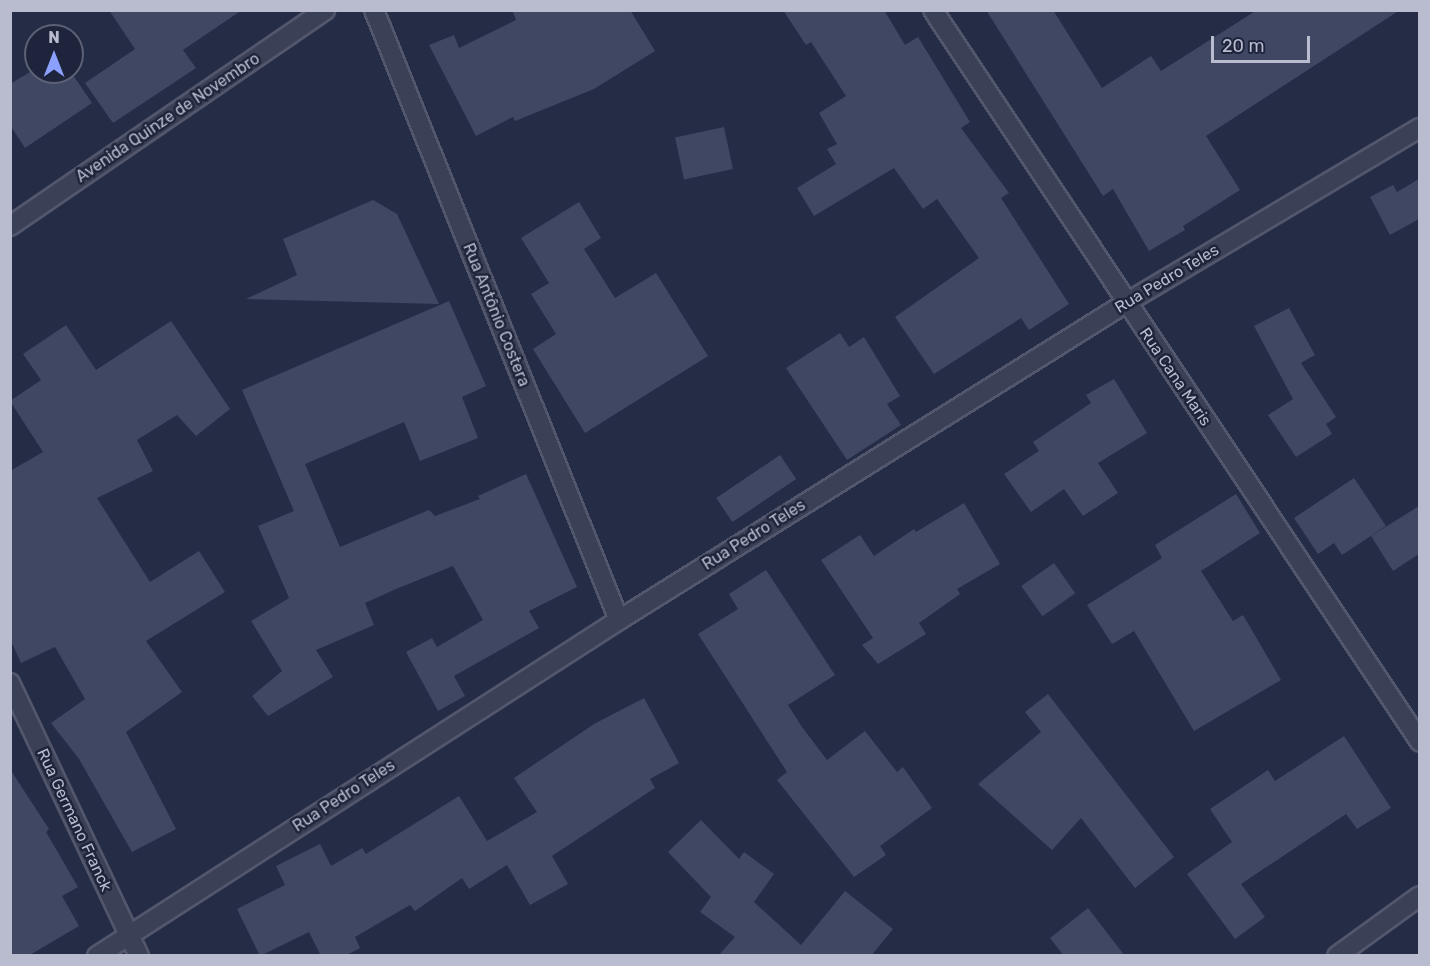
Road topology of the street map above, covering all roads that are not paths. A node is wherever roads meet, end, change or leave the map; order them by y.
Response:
1 (325, 10) edge
2 (374, 10) edge
3 (933, 10) edge
4 (1419, 128) edge
5 (10, 226) edge
6 (1126, 303) junction
7 (619, 620) junction
8 (10, 683) edge
9 (1419, 742) edge
10 (1419, 896) edge
11 (127, 936) junction
12 (1339, 955) edge
13 (97, 956) edge
14 (139, 956) edge

1 - 5 street, Avenida Quinze de Novembro
2 - 7 street, Rua Antônio Costera
3 - 6 street, Rua Cana Maris
4 - 6 street, Rua Pedro Teles
6 - 7 street, Rua Pedro Teles
6 - 9 street, Rua Cana Maris
7 - 11 street, Rua Pedro Teles
8 - 11 street, Rua Germano Franck
10 - 12 street
11 - 13 street, Rua Pedro Teles
11 - 14 street, Rua Germano Franck

